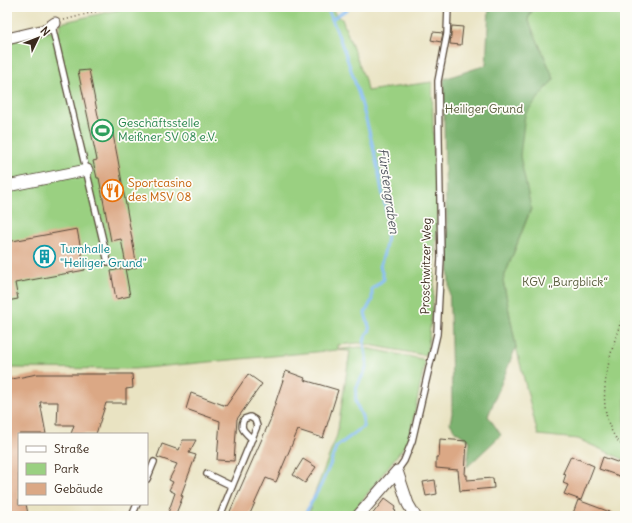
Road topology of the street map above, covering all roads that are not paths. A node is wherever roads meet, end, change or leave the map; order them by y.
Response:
1 (448, 7) edge
2 (53, 24) joint
3 (7, 39) edge
4 (87, 170) junction
5 (7, 186) edge
6 (108, 262) dead end
7 (252, 439) dead end
8 (154, 462) dead end
9 (397, 471) junction
10 (207, 474) dead end
11 (148, 477) edge
12 (232, 486) junction
13 (137, 505) edge
14 (132, 516) edge
15 (220, 516) edge
16 (358, 516) edge
17 (415, 516) edge

1 - 9 lane, Proschwitzer Weg
2 - 3 street
2 - 4 lane
4 - 5 street
4 - 6 lane
7 - 12 lane
8 - 11 lane
9 - 16 street
9 - 17 street
10 - 12 lane
12 - 15 lane
13 - 14 lane

